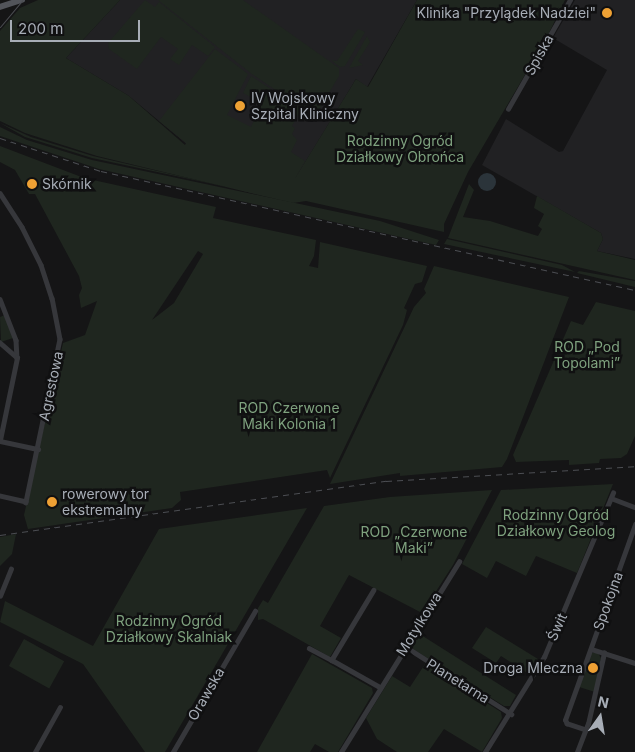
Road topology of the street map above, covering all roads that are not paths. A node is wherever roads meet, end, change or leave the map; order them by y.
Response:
1 (22, 0) edge
2 (570, 0) edge
3 (0, 6) edge
4 (508, 109) dead end
5 (0, 193) edge
6 (0, 299) edge
7 (0, 343) edge
8 (17, 358) junction
9 (0, 440) edge
10 (38, 449) junction
11 (0, 496) edge
12 (635, 507) edge
13 (635, 524) edge
14 (459, 562) dead end
15 (11, 569) dead end
16 (374, 590) dead end
17 (0, 596) edge
18 (255, 611) dead end
19 (406, 647) junction
20 (309, 648) dead end
21 (591, 649) junction
22 (604, 653) junction
23 (332, 660) junction
24 (635, 663) edge
25 (380, 687) junction
26 (60, 707) dead end
27 (510, 714) junction
28 (586, 730) junction
29 (35, 752) edge
30 (173, 752) edge
31 (341, 752) edge
32 (486, 752) edge
33 (577, 752) edge

1 - 3 main road
2 - 4 street, Spiska
5 - 10 street, Agrestowa
6 - 8 street
7 - 8 street
8 - 9 street
9 - 10 street
10 - 11 street, Agrestowa
12 - 27 street, Świt
13 - 21 street, Spokojna
14 - 19 street, Motylkowa
15 - 17 street
16 - 23 street
18 - 30 street, Orawska
19 - 25 street, Motylkowa
19 - 27 street, Planetarna
20 - 23 street
21 - 22 street
21 - 28 street, Spokojna
22 - 24 street
22 - 28 street
23 - 25 street
25 - 31 street, Motylkowa
26 - 29 street
27 - 32 street, Świt
28 - 33 street

